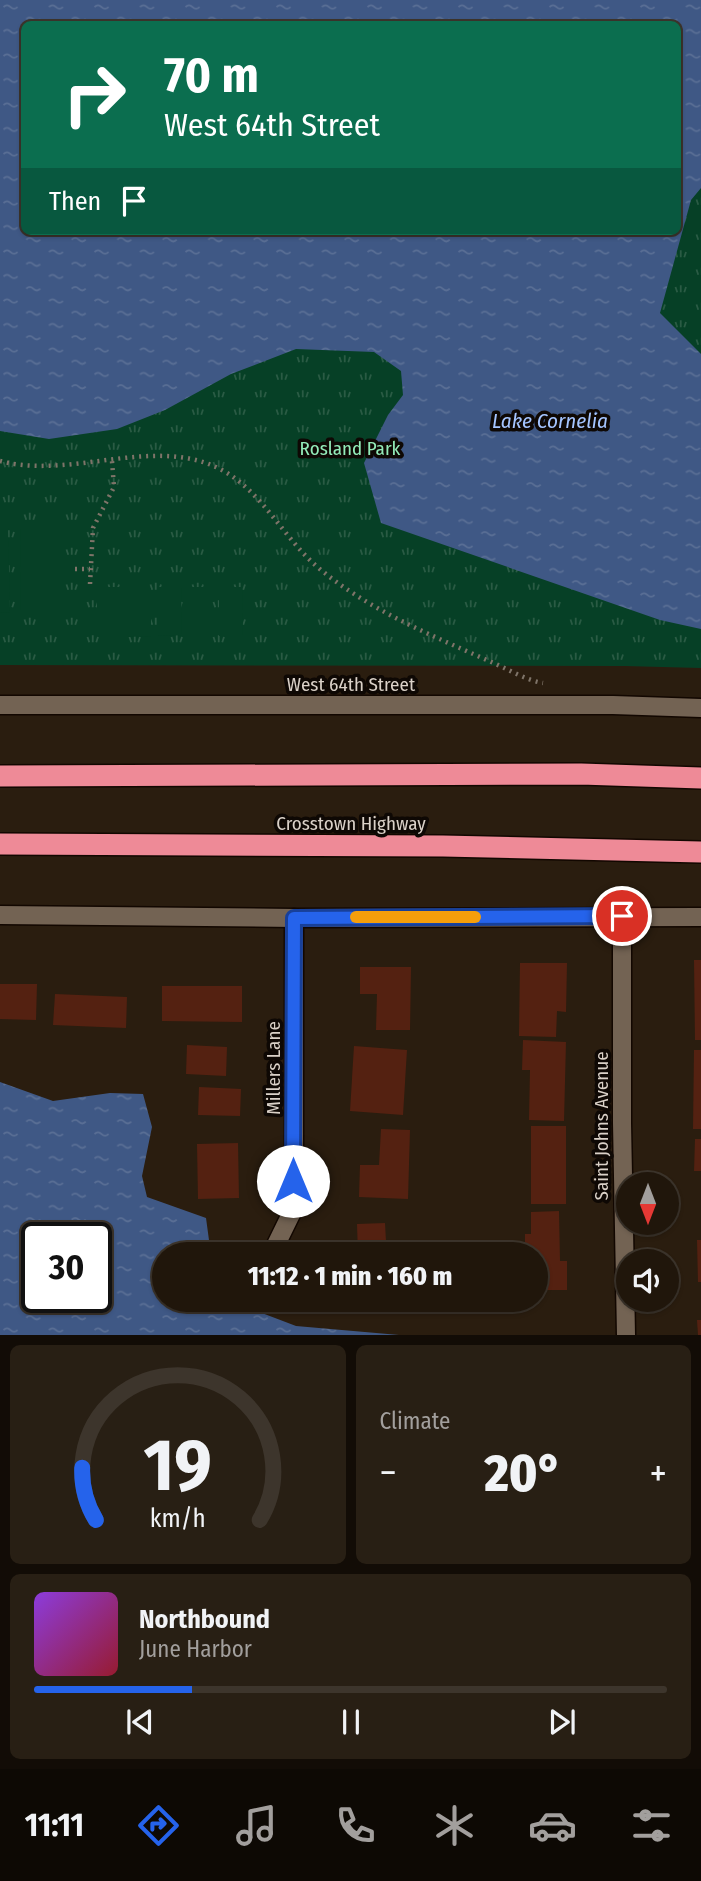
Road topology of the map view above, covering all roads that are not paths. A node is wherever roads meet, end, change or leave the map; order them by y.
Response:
1 (0, 705) edge
2 (701, 708) edge
3 (0, 776) edge
4 (701, 778) edge
5 (0, 844) edge
6 (701, 852) edge
7 (0, 915) edge
8 (622, 916) junction
9 (701, 917) edge
10 (294, 918) junction
11 (277, 1242) edge
12 (626, 1335) edge

1 - 2 street, West 64th Street
3 - 4 highway
5 - 6 highway, Crosstown Highway
7 - 10 street
8 - 9 street
8 - 10 street
8 - 12 street, Saint Johns Avenue
10 - 11 street, Millers Lane

